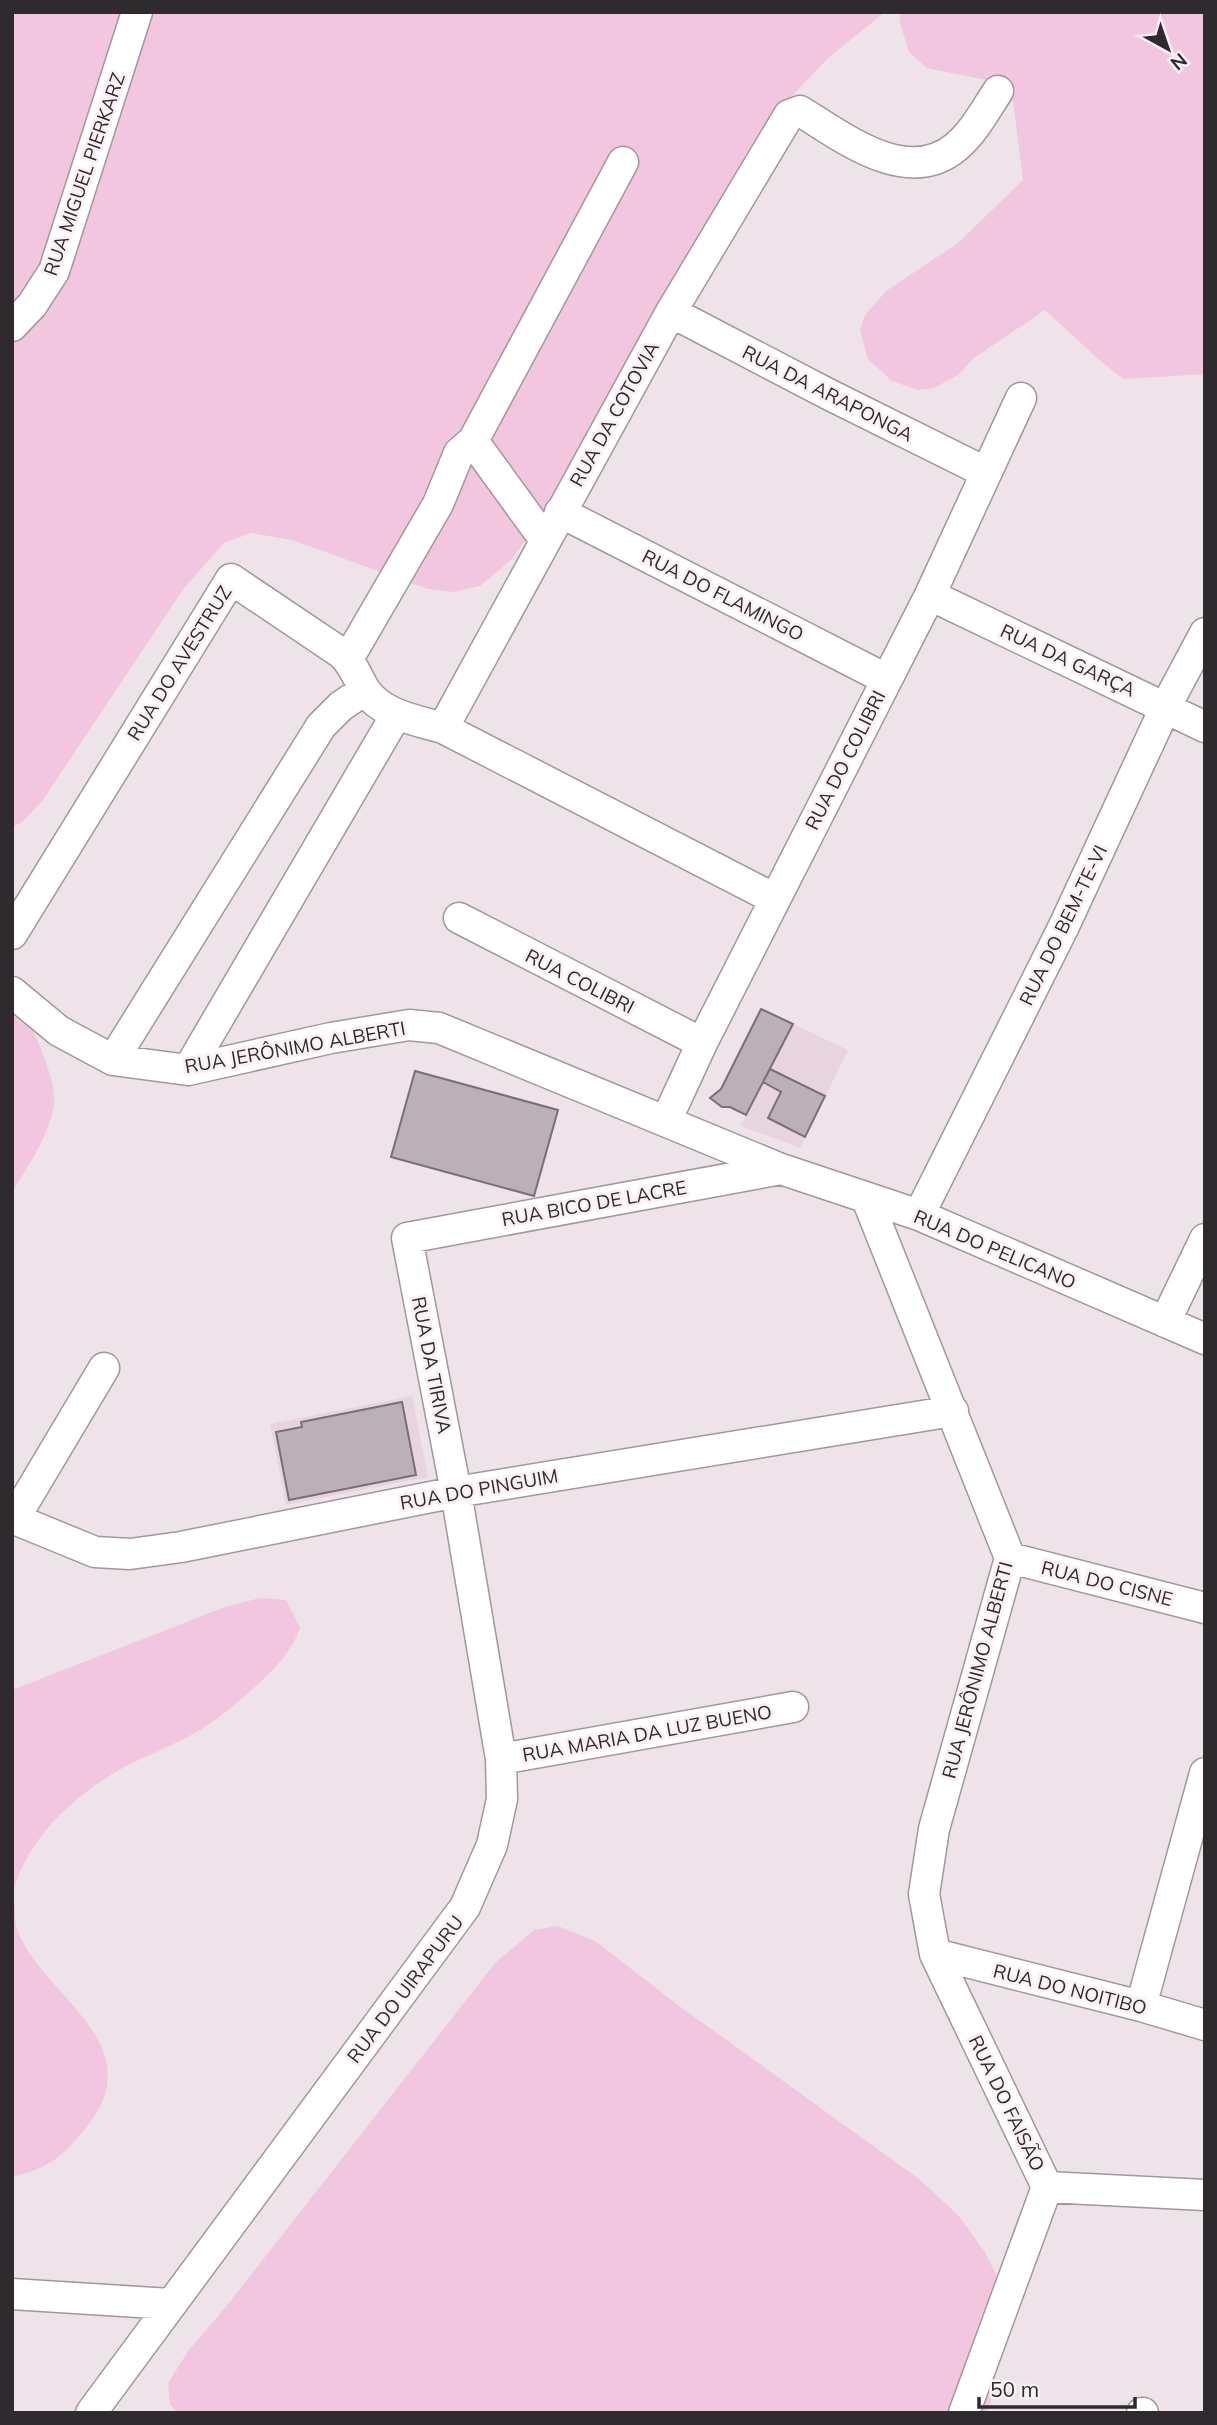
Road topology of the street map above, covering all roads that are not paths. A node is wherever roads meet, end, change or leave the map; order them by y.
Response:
1 (137, 12) edge
2 (998, 91) dead end
3 (623, 162) dead end
4 (671, 312) junction
5 (12, 326) edge
6 (1021, 398) dead end
7 (473, 441) junction
8 (985, 472) junction
9 (560, 512) junction
10 (545, 540) junction
11 (930, 595) junction
12 (1205, 633) edge
13 (348, 659) junction
14 (886, 679) junction
15 (365, 690) junction
16 (1166, 706) junction
17 (396, 715) junction
18 (1205, 727) edge
19 (443, 728) junction
20 (775, 899) junction
21 (459, 918) dead end
22 (12, 934) edge
23 (12, 992) edge
24 (702, 1043) junction
25 (113, 1060) junction
26 (188, 1070) junction
27 (666, 1121) junction
28 (782, 1169) junction
29 (867, 1199) junction
30 (919, 1215) junction
31 (407, 1238) joint
32 (1205, 1239) edge
33 (1165, 1322) junction
34 (1205, 1339) edge
35 (103, 1368) dead end
36 (953, 1412) junction
37 (456, 1492) junction
38 (13, 1518) edge
39 (1010, 1558) junction
40 (1205, 1608) edge
41 (793, 1707) dead end
42 (501, 1759) junction
43 (1205, 1773) edge
44 (935, 1954) junction
45 (1141, 2006) junction
46 (1205, 2025) edge
47 (1047, 2187) junction
48 (1205, 2195) edge
49 (12, 2294) edge
50 (170, 2304) junction
51 (91, 2413) edge
52 (964, 2413) edge

1 - 5 street, RUA MIGUEL PIERKARZ
2 - 4 street, RUA DA COTOVIA
3 - 7 street
4 - 8 street, RUA DA ARAPONGA
4 - 9 street, RUA DA COTOVIA
6 - 8 street, RUA DO COLIBRI
7 - 10 street
7 - 13 street
8 - 11 street, RUA DO COLIBRI
9 - 10 street, RUA DA COTOVIA
9 - 14 street, RUA DO FLAMINGO
10 - 19 street, RUA DA COTOVIA
11 - 14 street, RUA DO COLIBRI
11 - 16 street, RUA DA GARÇA
12 - 16 street, RUA DO BEM-TE-VI
13 - 15 street, RUA DO AVESTRUZ
13 - 22 street, RUA DO AVESTRUZ
14 - 20 street, RUA DO COLIBRI
15 - 17 street, RUA DO AVESTRUZ
15 - 25 street
16 - 18 street, RUA DA GARÇA
16 - 30 street, RUA DO BEM-TE-VI
17 - 19 street, RUA DO AVESTRUZ
17 - 26 street
19 - 20 street, RUA DO AVESTRUZ
20 - 24 street, RUA DO COLIBRI
21 - 24 street, RUA COLIBRI
23 - 25 street, RUA JERÔNIMO ALBERTI
24 - 27 street, RUA DO COLIBRI
25 - 26 street, RUA JERÔNIMO ALBERTI
26 - 27 street, RUA JERÔNIMO ALBERTI
27 - 28 street, RUA JERÔNIMO ALBERTI
28 - 29 street, RUA DO PELICANO
28 - 31 street, RUA BICO DE LACRE
29 - 30 street, RUA DO PELICANO
29 - 36 street, RUA JERÔNIMO ALBERTI
30 - 33 street, RUA DO PELICANO
31 - 37 street, RUA DA TIRIVA
32 - 33 street
33 - 34 street, RUA DO PELICANO
35 - 38 street
36 - 37 street, RUA DO PINGUIM
36 - 39 street, RUA JERÔNIMO ALBERTI
37 - 38 street, RUA DO PINGUIM
37 - 42 street, RUA DO UIRAPURU
39 - 40 street, RUA DO CISNE
39 - 44 street, RUA JERÔNIMO ALBERTI
41 - 42 street, RUA MARIA DA LUZ BUENO
42 - 50 street, RUA DO UIRAPURU
43 - 45 street
44 - 45 street, RUA DO NOITIBO
44 - 47 street, RUA DO FAISÃO
45 - 46 street, RUA DO NOITIBO
47 - 48 street
47 - 52 street, RUA DO FAISÃO
49 - 50 street
50 - 51 street, RUA DO UIRAPURU

